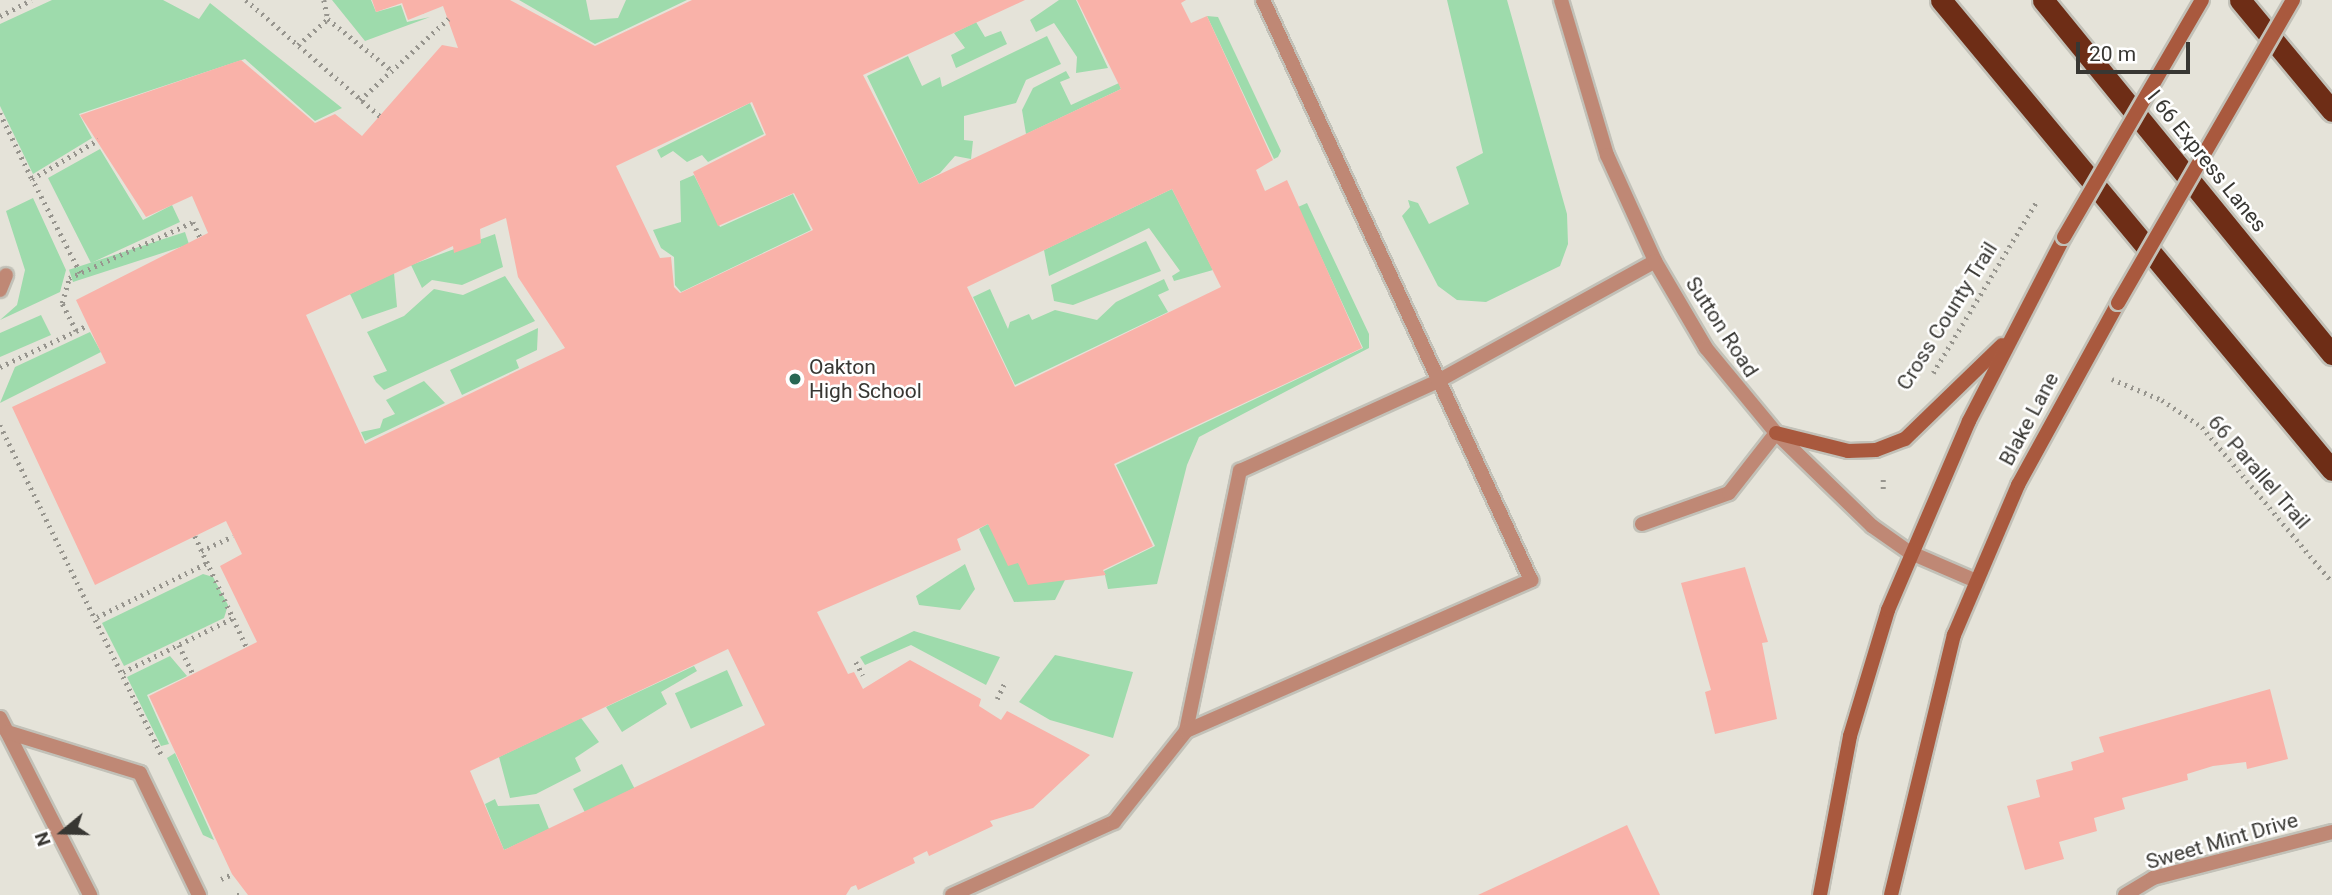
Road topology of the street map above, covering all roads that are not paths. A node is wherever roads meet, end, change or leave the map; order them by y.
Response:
1 (1263, 0) edge
2 (1561, 0) edge
3 (1941, 0) edge
4 (2043, 0) edge
5 (2202, 0) edge
6 (2241, 0) edge
7 (2292, 0) edge
8 (2332, 111) edge
9 (1655, 261) junction
10 (6, 275) dead end
11 (0, 290) edge
12 (2015, 331) junction
13 (2332, 354) edge
14 (1438, 381) junction
15 (1776, 433) junction
16 (2332, 470) edge
17 (1642, 524) dead end
18 (1909, 552) junction
19 (1976, 581) junction
20 (0, 718) edge
21 (1186, 731) junction
22 (7, 732) junction
23 (2332, 832) edge
24 (90, 895) edge
25 (199, 895) edge
26 (952, 895) edge
27 (1820, 895) edge
28 (1891, 895) edge
29 (2125, 895) edge

1 - 14 street
2 - 9 street, Sutton Road
3 - 16 highway
4 - 13 highway, I 66 Express Lanes
5 - 12 main road, bridge
6 - 8 highway
7 - 19 main road, Blake Lane, bridge
9 - 14 street
9 - 15 street, Sutton Road
10 - 11 street
12 - 15 main road
12 - 18 main road
14 - 21 street
14 - 21 street
15 - 17 street
15 - 18 street, Sutton Road
18 - 19 street, Sutton Road
18 - 27 main road
19 - 28 main road, Blake Lane
20 - 22 street
21 - 26 street
22 - 24 street
22 - 25 street
23 - 29 street, Sweet Mint Drive

